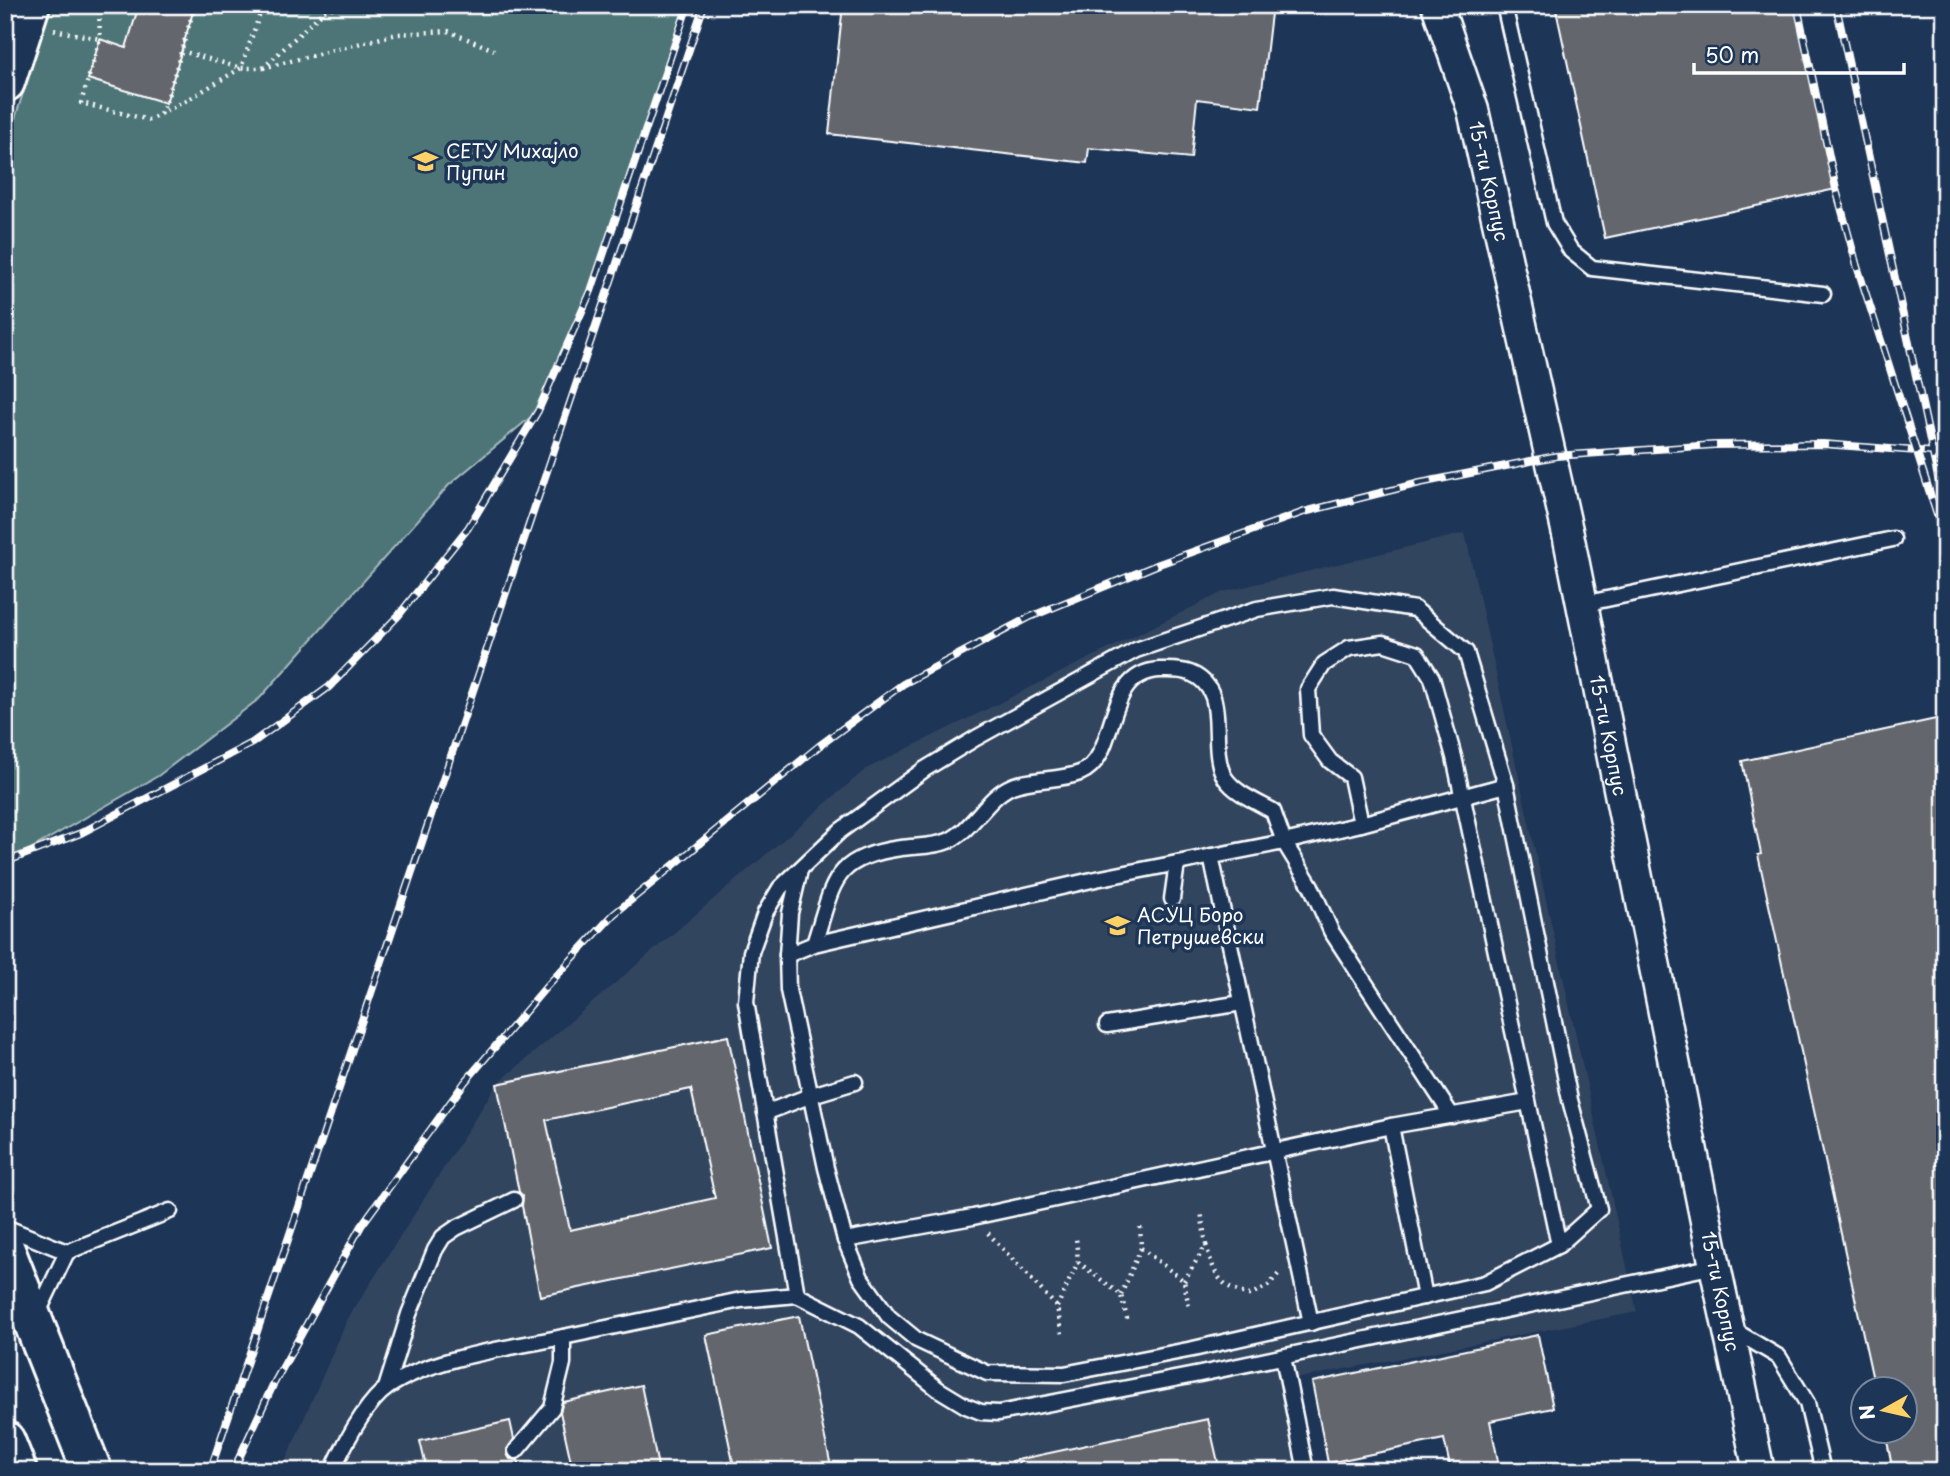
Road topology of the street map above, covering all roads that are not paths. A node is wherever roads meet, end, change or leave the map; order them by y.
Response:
1 (1437, 5) edge
2 (1504, 5) edge
3 (37, 15) edge
4 (6, 78) edge
5 (1823, 294) dead end
6 (1893, 539) dead end
7 (1583, 604) junction
8 (1142, 648) junction
9 (1149, 672) junction
10 (1506, 785) junction
11 (1462, 796) junction
12 (1361, 824) junction
13 (1284, 842) junction
14 (1210, 856) junction
15 (1177, 863) junction
16 (800, 870) junction
17 (1172, 898) dead end
18 (814, 944) junction
19 (787, 955) junction
20 (1241, 1003) junction
21 (1107, 1025) dead end
22 (855, 1082) dead end
23 (812, 1095) junction
24 (1528, 1102) junction
25 (765, 1113) junction
26 (1452, 1116) junction
27 (1391, 1126) junction
28 (1273, 1150) junction
29 (514, 1200) dead end
30 (170, 1212) dead end
31 (5, 1227) edge
32 (845, 1240) junction
33 (1559, 1245) junction
34 (5, 1250) edge
35 (68, 1252) junction
36 (1715, 1266) junction
37 (797, 1295) junction
38 (1425, 1297) junction
39 (34, 1322) junction
40 (1311, 1323) junction
41 (1728, 1326) junction
42 (563, 1337) junction
43 (1283, 1357) junction
44 (387, 1388) junction
45 (5, 1441) edge
46 (516, 1451) dead end
47 (17, 1471) edge
48 (92, 1471) edge
49 (332, 1471) edge
50 (1306, 1471) edge
51 (1759, 1471) edge
52 (1823, 1471) edge

1 - 7 street, 15-ти Корпус
2 - 5 lane
3 - 4 street
6 - 7 lane
7 - 36 street, 15-ти Корпус
8 - 9 lane
8 - 10 lane
8 - 16 lane
9 - 13 lane
9 - 18 lane
10 - 11 lane
10 - 33 lane
11 - 12 lane
11 - 12 lane
11 - 24 lane
12 - 13 lane
13 - 14 lane
13 - 26 lane
14 - 15 lane
14 - 20 lane
15 - 17 lane
15 - 18 lane
16 - 19 lane
16 - 25 lane
18 - 19 lane
19 - 23 lane
20 - 21 lane
20 - 28 lane
22 - 23 lane
23 - 25 lane
23 - 32 lane
24 - 26 lane
24 - 33 lane
25 - 37 lane
26 - 27 lane
27 - 28 lane
27 - 38 lane
28 - 32 lane
28 - 40 lane
29 - 44 lane
30 - 35 lane
31 - 35 lane
32 - 40 lane
33 - 38 lane
34 - 39 street
35 - 39 lane
36 - 41 street, 15-ти Корпус
36 - 43 lane
37 - 42 lane
37 - 43 lane
38 - 40 lane
39 - 48 street
41 - 51 street, 15-ти Корпус
41 - 52 lane
42 - 44 lane
42 - 46 lane
43 - 50 lane
44 - 49 lane
45 - 47 street

